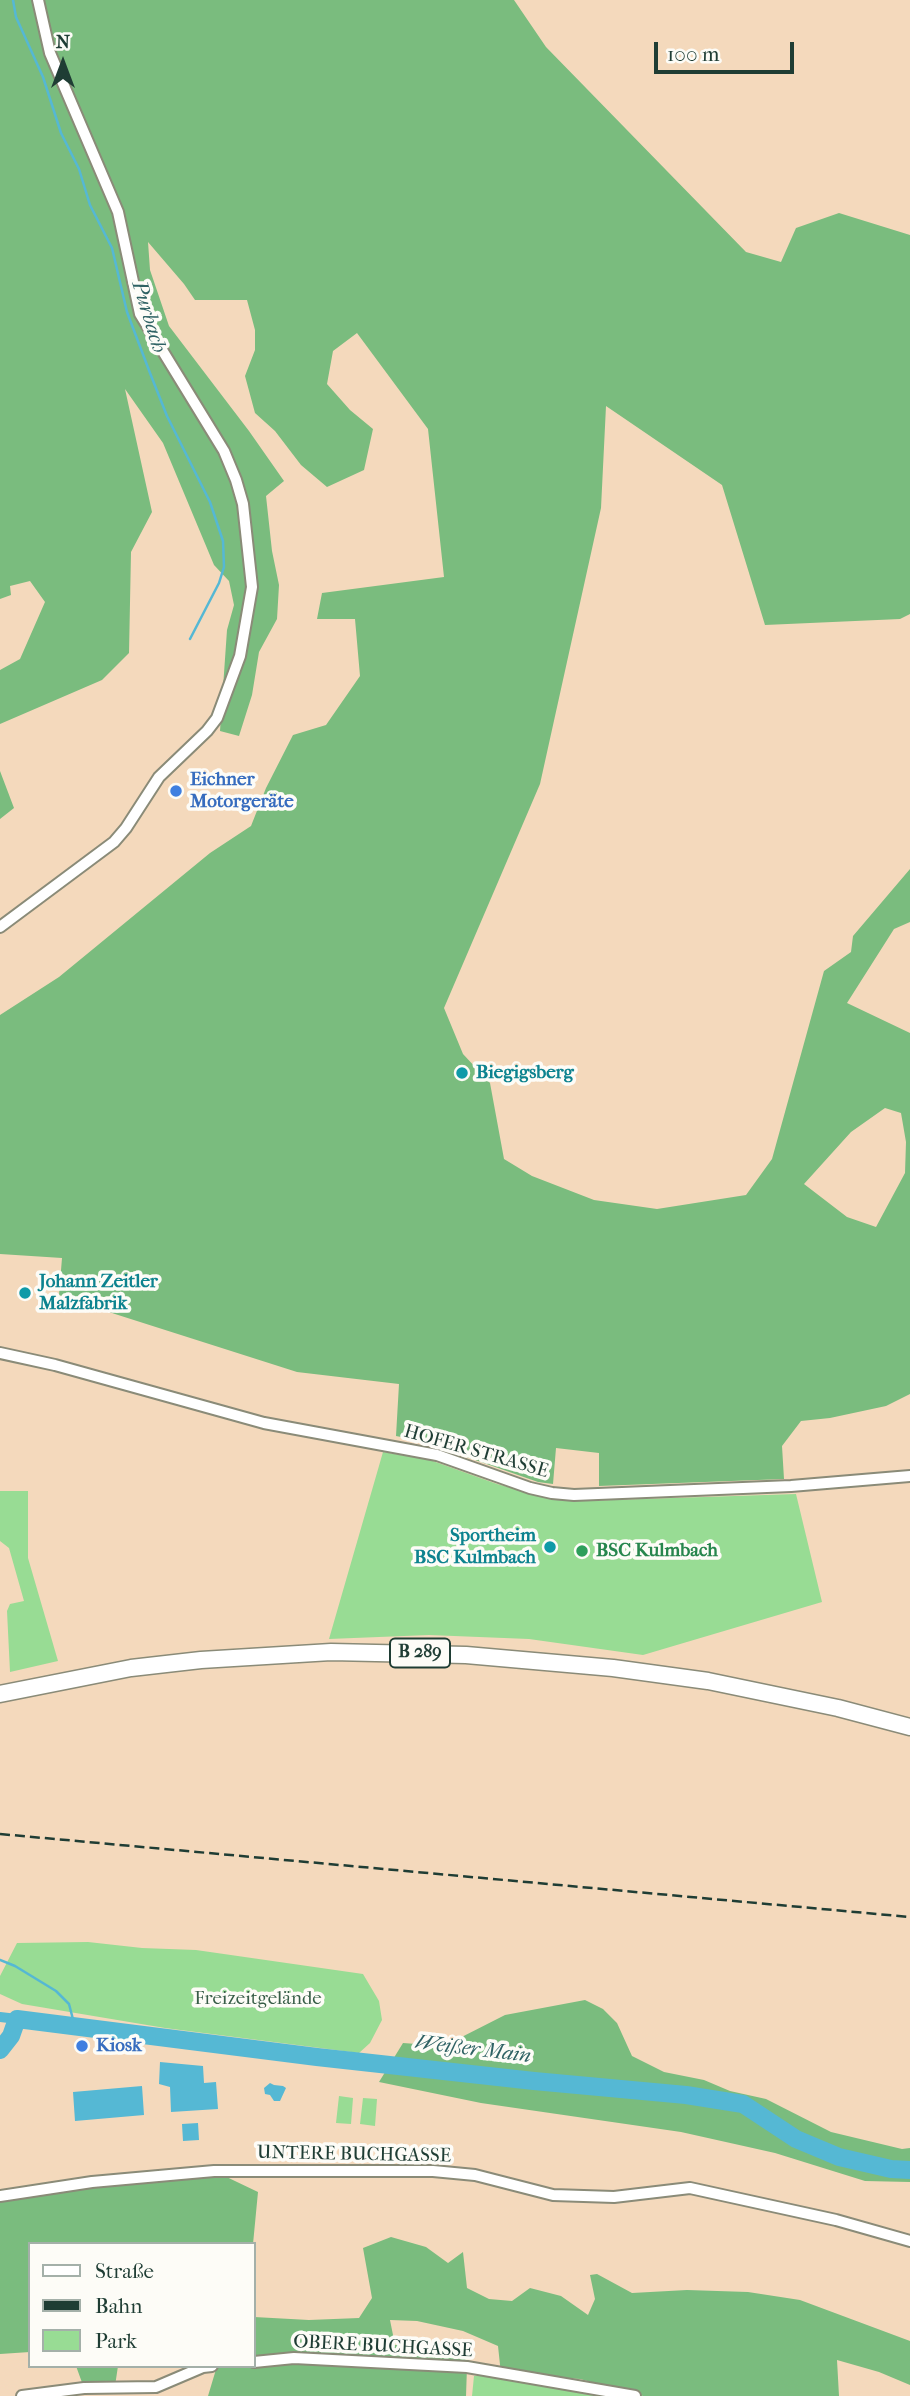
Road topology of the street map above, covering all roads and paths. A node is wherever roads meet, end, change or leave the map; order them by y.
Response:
1 (38, 0) edge
2 (0, 927) edge
3 (0, 1353) edge
4 (910, 1476) edge
5 (0, 1694) edge
6 (910, 1727) edge
7 (0, 2196) edge
8 (910, 2241) edge
9 (256, 2362) edge
10 (201, 2368) edge
11 (22, 2396) edge
12 (635, 2396) edge

1 - 2 street
3 - 4 street, HOFER STRASSE
5 - 6 highway, B 289
7 - 8 street, UNTERE BUCHGASSE
9 - 12 street, OBERE BUCHGASSE
10 - 11 street

